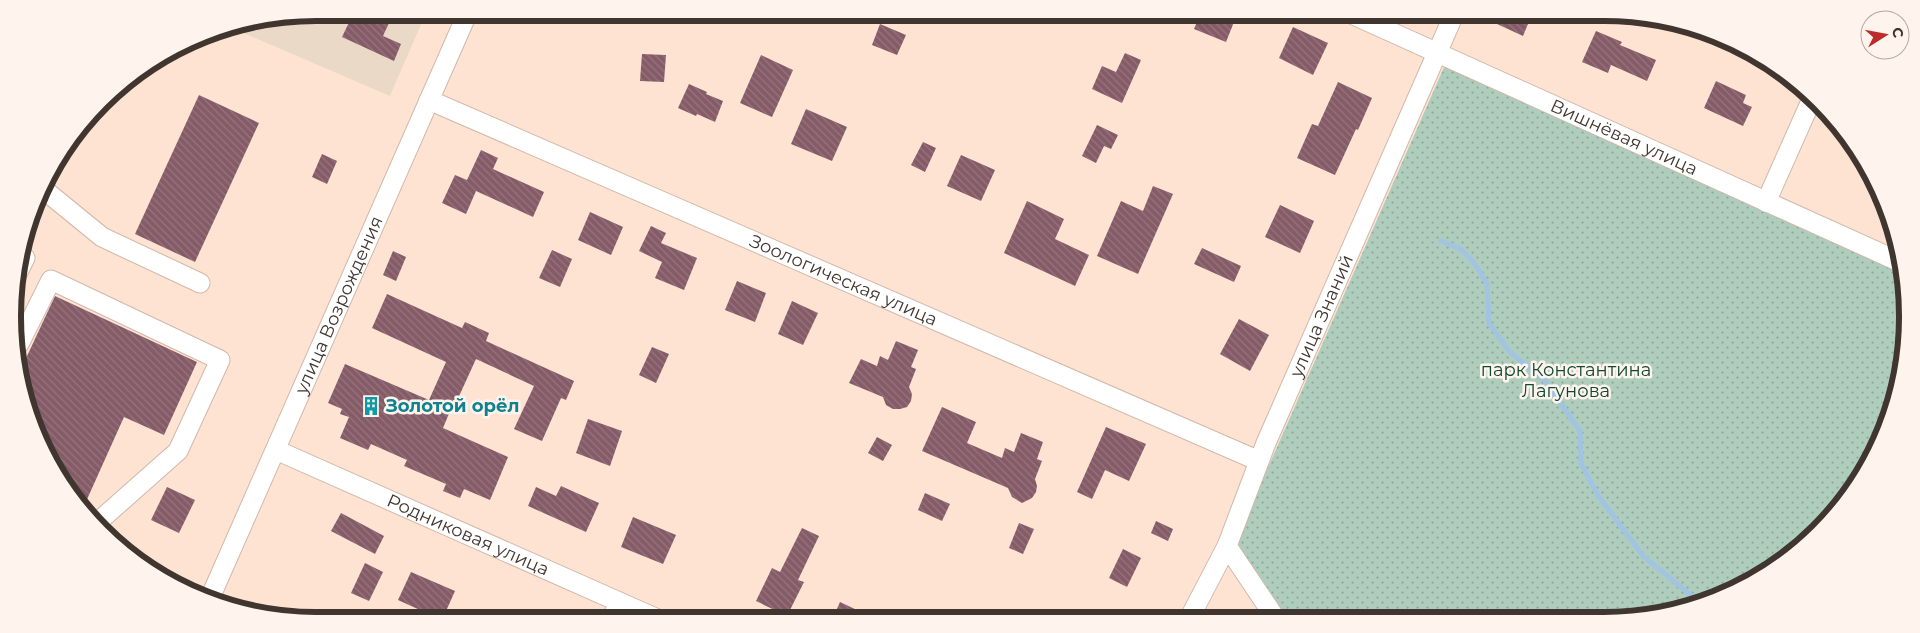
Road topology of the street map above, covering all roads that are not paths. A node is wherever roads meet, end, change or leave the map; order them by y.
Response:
1 (464, 21) edge
2 (1367, 21) edge
3 (1451, 21) edge
4 (1436, 52) junction
5 (429, 100) junction
6 (1809, 105) edge
7 (49, 193) edge
8 (1766, 202) junction
9 (1893, 259) edge
10 (200, 283) dead end
11 (22, 338) edge
12 (276, 450) junction
13 (1259, 461) junction
14 (102, 518) edge
15 (1227, 546) junction
16 (213, 592) edge
17 (619, 602) junction
18 (615, 612) edge
19 (642, 612) edge
20 (1193, 612) edge
21 (1271, 612) edge

1 - 5 street, улица Возрождения
2 - 4 street, Вишнёвая улица
3 - 4 street, улица Знаний
4 - 8 street, Вишнёвая улица
4 - 13 street, улица Знаний
5 - 12 street, улица Возрождения
5 - 13 street, Зоологическая улица
6 - 8 street
7 - 10 street
8 - 9 street, Вишнёвая улица
11 - 14 street
12 - 16 street, улица Возрождения
12 - 17 street, Родниковая улица
13 - 15 street, улица Знаний
15 - 20 street, улица Знаний
15 - 21 street
17 - 18 street
17 - 19 street, Родниковая улица

